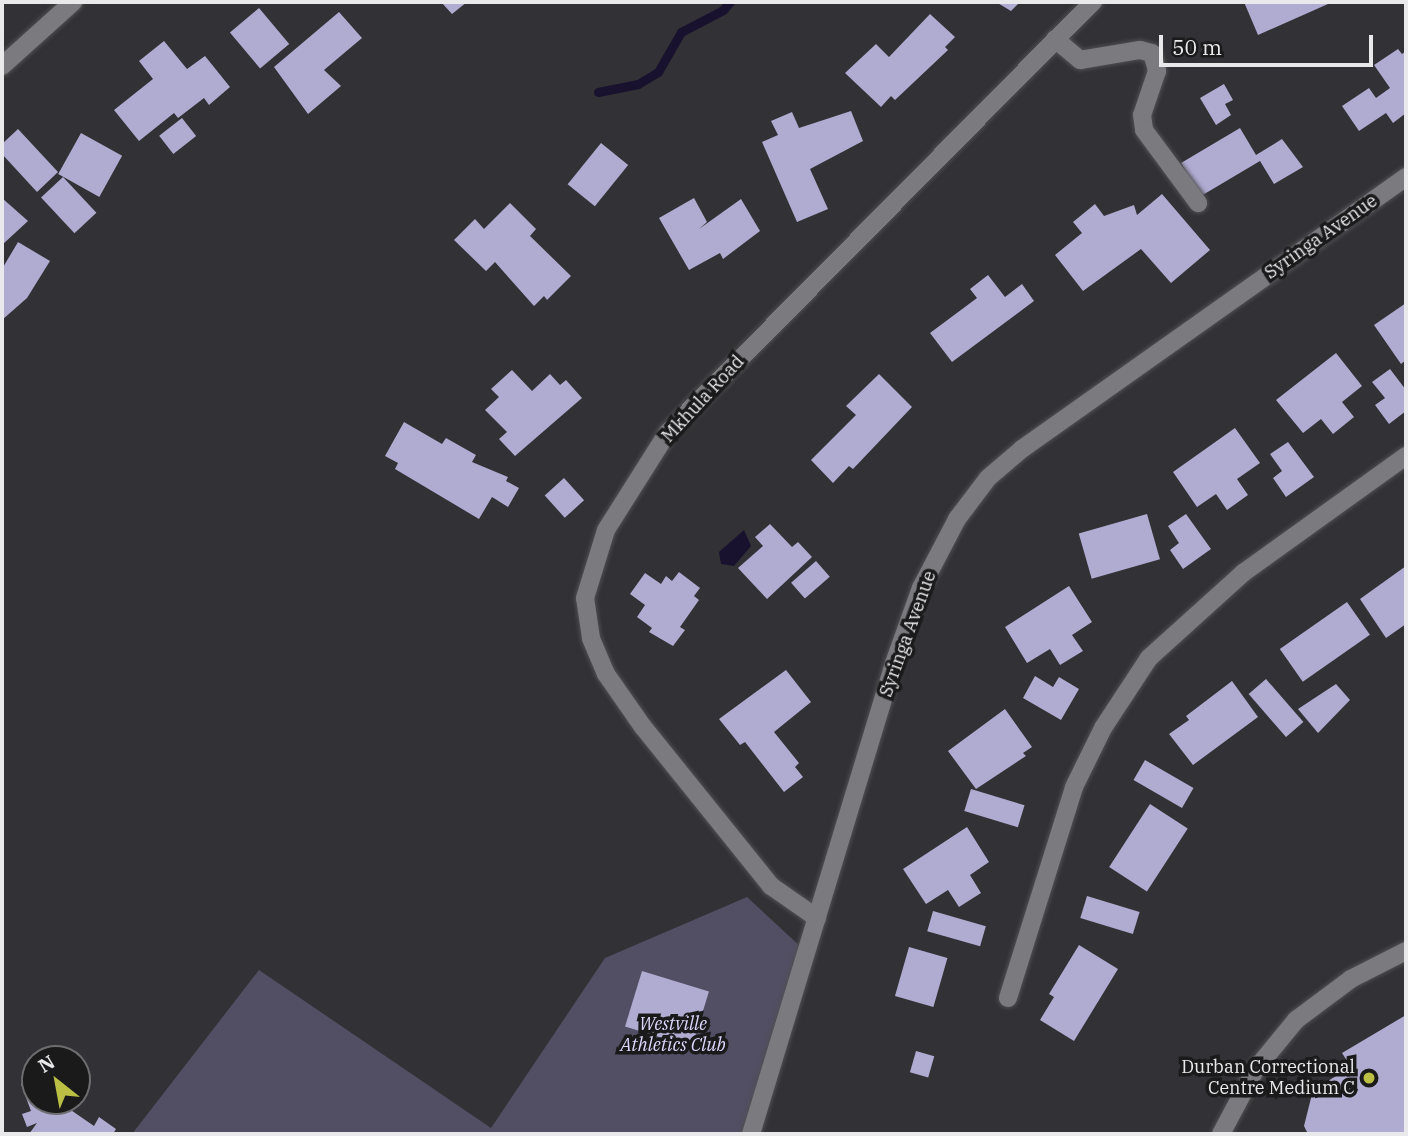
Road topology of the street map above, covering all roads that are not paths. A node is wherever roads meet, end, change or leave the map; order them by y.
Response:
1 (73, 2) edge
2 (1093, 2) edge
3 (1055, 39) junction
4 (2, 65) edge
5 (1406, 177) edge
6 (1198, 203) dead end
7 (1406, 456) edge
8 (817, 918) junction
9 (1406, 951) edge
10 (1008, 998) dead end
11 (751, 1134) edge
12 (1221, 1134) edge

1 - 4 street
2 - 3 street, Mkhula Road
3 - 6 street
3 - 8 street, Mkhula Road
5 - 8 street, Syringa Avenue
7 - 10 street
8 - 11 street, Syringa Avenue
9 - 12 street

